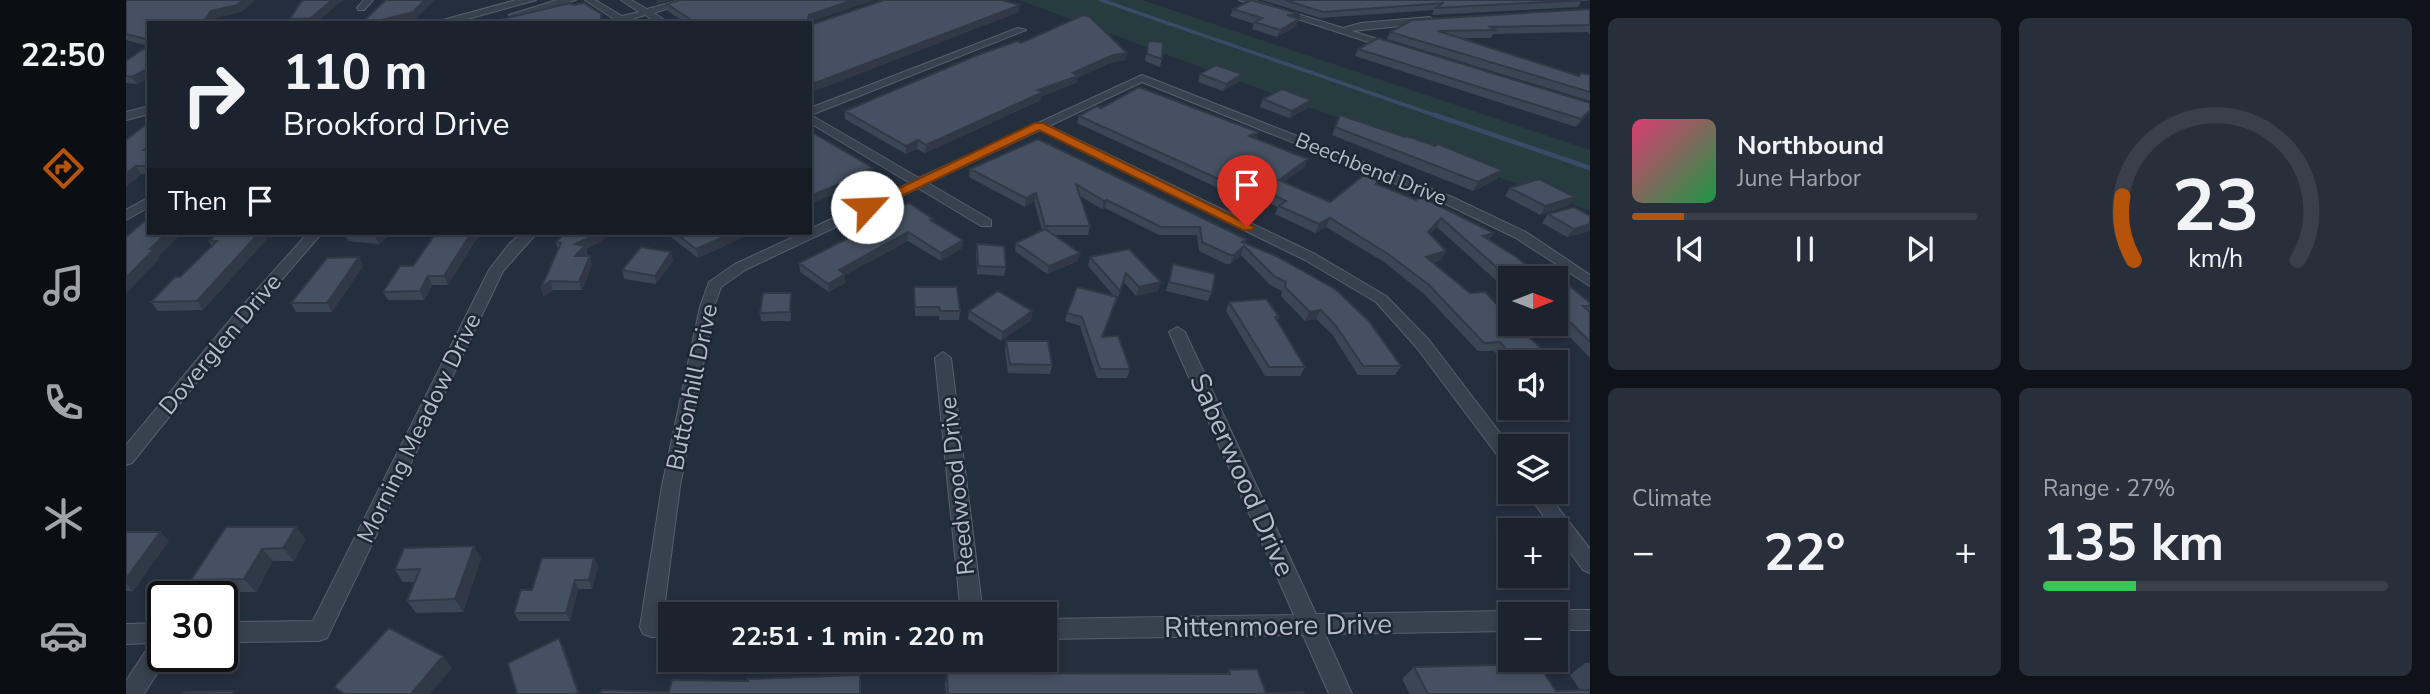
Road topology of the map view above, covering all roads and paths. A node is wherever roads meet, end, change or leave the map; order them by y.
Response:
1 (369, 0) edge
2 (530, 0) edge
3 (570, 0) edge
4 (589, 0) edge
5 (625, 0) edge
6 (689, 0) edge
7 (1243, 0) edge
8 (361, 8) dead end
9 (646, 12) junction
10 (1436, 20) edge
11 (447, 21) edge
12 (492, 21) edge
13 (624, 21) edge
14 (662, 21) edge
15 (1020, 30) dead end
16 (1343, 32) junction
17 (1409, 52) edge
18 (1142, 78) joint
19 (147, 97) edge
20 (126, 102) edge
21 (147, 111) edge
22 (812, 111) edge
23 (126, 117) edge
24 (812, 119) edge
25 (1039, 125) junction
26 (918, 183) junction
27 (147, 202) edge
28 (126, 216) edge
29 (986, 223) dead end
30 (812, 233) edge
31 (314, 235) edge
32 (528, 235) edge
33 (808, 235) edge
34 (1590, 282) edge
35 (1177, 332) dead end
36 (943, 358) dead end
37 (1498, 443) edge
38 (126, 458) edge
39 (1544, 504) edge
40 (1590, 564) edge
41 (663, 602) edge
42 (970, 602) edge
43 (1568, 620) edge
44 (1590, 620) edge
45 (1498, 621) edge
46 (1310, 626) junction
47 (1057, 629) edge
48 (238, 632) edge
49 (147, 633) edge
50 (126, 634) edge
51 (147, 669) edge
52 (131, 694) edge
53 (1341, 694) edge

1 - 8 street
2 - 11 street
3 - 12 street
4 - 13 street
5 - 9 street
6 - 9 street
7 - 16 street
9 - 13 street
9 - 14 street
10 - 16 street
15 - 22 street
16 - 17 street
18 - 25 street, Buttonhill Drive
18 - 34 street, Beechbend Drive
19 - 20 street
21 - 23 street
24 - 26 street
25 - 26 street, Buttonhill Drive
25 - 37 street
26 - 29 street
26 - 30 street, Buttonhill Drive
27 - 28 street
31 - 38 street, Doverglen Drive
32 - 48 street, Morning Meadow Drive
33 - 41 street, Buttonhill Drive
35 - 46 street, Saberwood Drive
36 - 42 street, Reedwood Drive
39 - 40 street
43 - 44 street
45 - 46 street, Rittenmoere Drive
46 - 47 street, Rittenmoere Drive
46 - 53 street, Saberwood Drive
49 - 50 street
51 - 52 street

